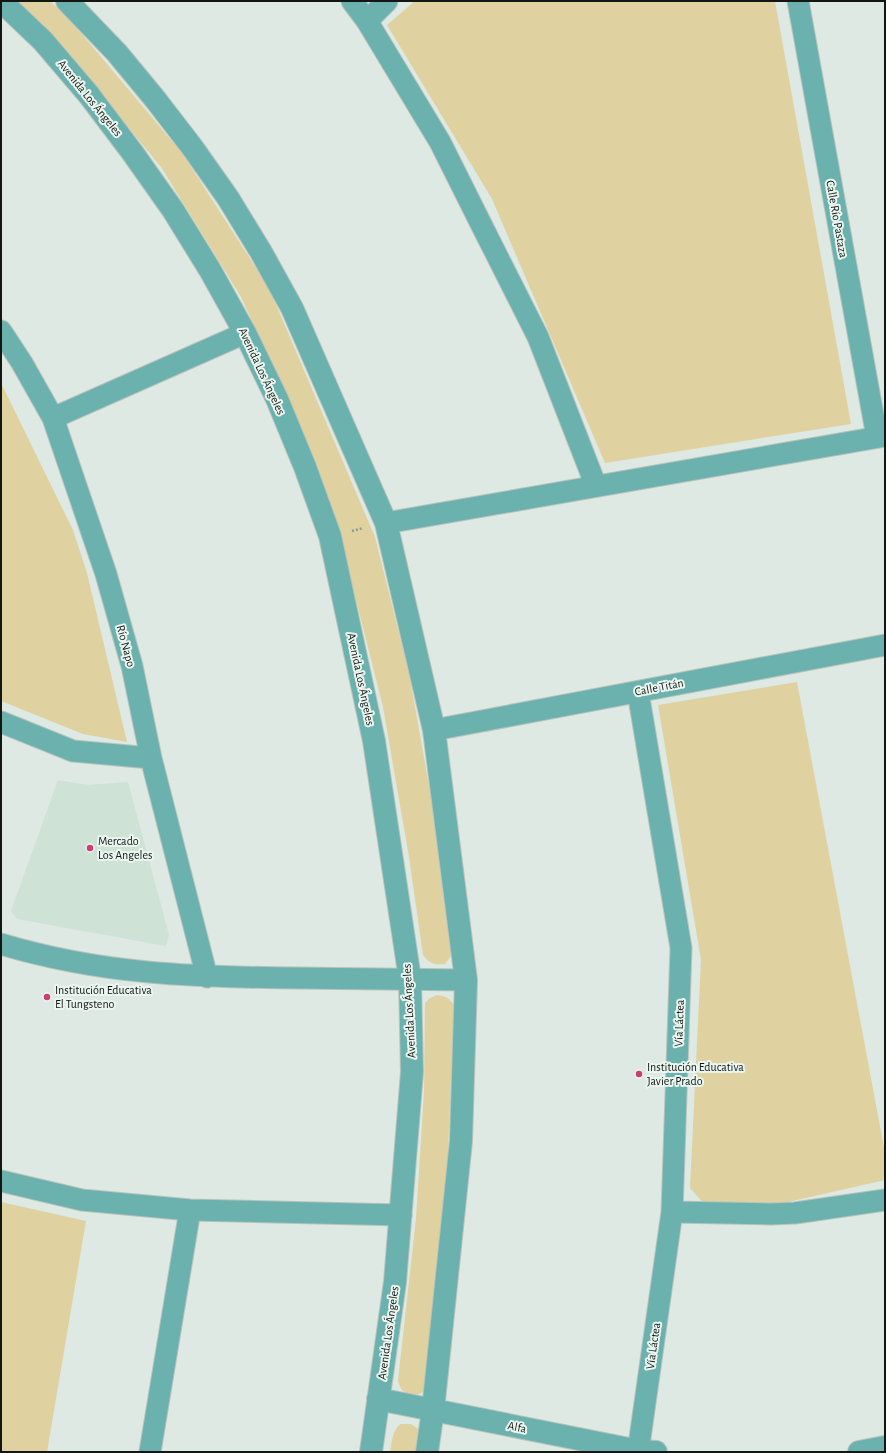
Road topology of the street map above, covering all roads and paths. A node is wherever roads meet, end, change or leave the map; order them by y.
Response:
1 (1, 1) edge
2 (352, 1) edge
3 (387, 1) edge
4 (798, 1) edge
5 (76, 4) edge
6 (367, 21) junction
7 (1, 331) edge
8 (244, 332) junction
9 (53, 418) junction
10 (881, 437) edge
11 (596, 486) junction
12 (386, 523) junction
13 (330, 536) junction
14 (885, 646) edge
15 (638, 692) junction
16 (1, 722) edge
17 (434, 730) junction
18 (151, 758) junction
19 (1, 944) edge
20 (207, 977) junction
21 (410, 979) junction
22 (466, 980) junction
23 (1, 1181) edge
24 (885, 1200) edge
25 (190, 1210) junction
26 (672, 1212) junction
27 (401, 1215) junction
28 (378, 1399) junction
29 (433, 1410) junction
30 (885, 1447) edge
31 (150, 1452) edge
32 (371, 1452) edge
33 (427, 1452) edge
34 (644, 1452) edge
35 (858, 1452) edge

1 - 8 street, Avenida Los Ángeles
2 - 6 street
3 - 6 street
4 - 10 street, Calle Río Pastaza
5 - 12 street
6 - 11 street
7 - 9 street, Río Napo
8 - 9 street
8 - 13 street, Avenida Los Ángeles
9 - 18 street, Río Napo
10 - 11 street
11 - 12 street
12 - 13 path
12 - 17 street
13 - 21 street, Avenida Los Ángeles
14 - 15 street, Calle Titán
15 - 17 street, Calle Titán
15 - 26 street, Vía Láctea
16 - 18 street
17 - 22 street
18 - 20 street, Río Napo
19 - 20 street
20 - 21 street
21 - 22 street
21 - 27 street, Avenida Los Ángeles
22 - 29 street
23 - 25 street
24 - 26 street
25 - 27 street
25 - 31 street
26 - 34 street, Vía Láctea
27 - 28 street, Avenida Los Ángeles
28 - 29 street, Alfa
28 - 32 street, Avenida Los Ángeles
29 - 33 street
29 - 34 street, Alfa
30 - 35 street

